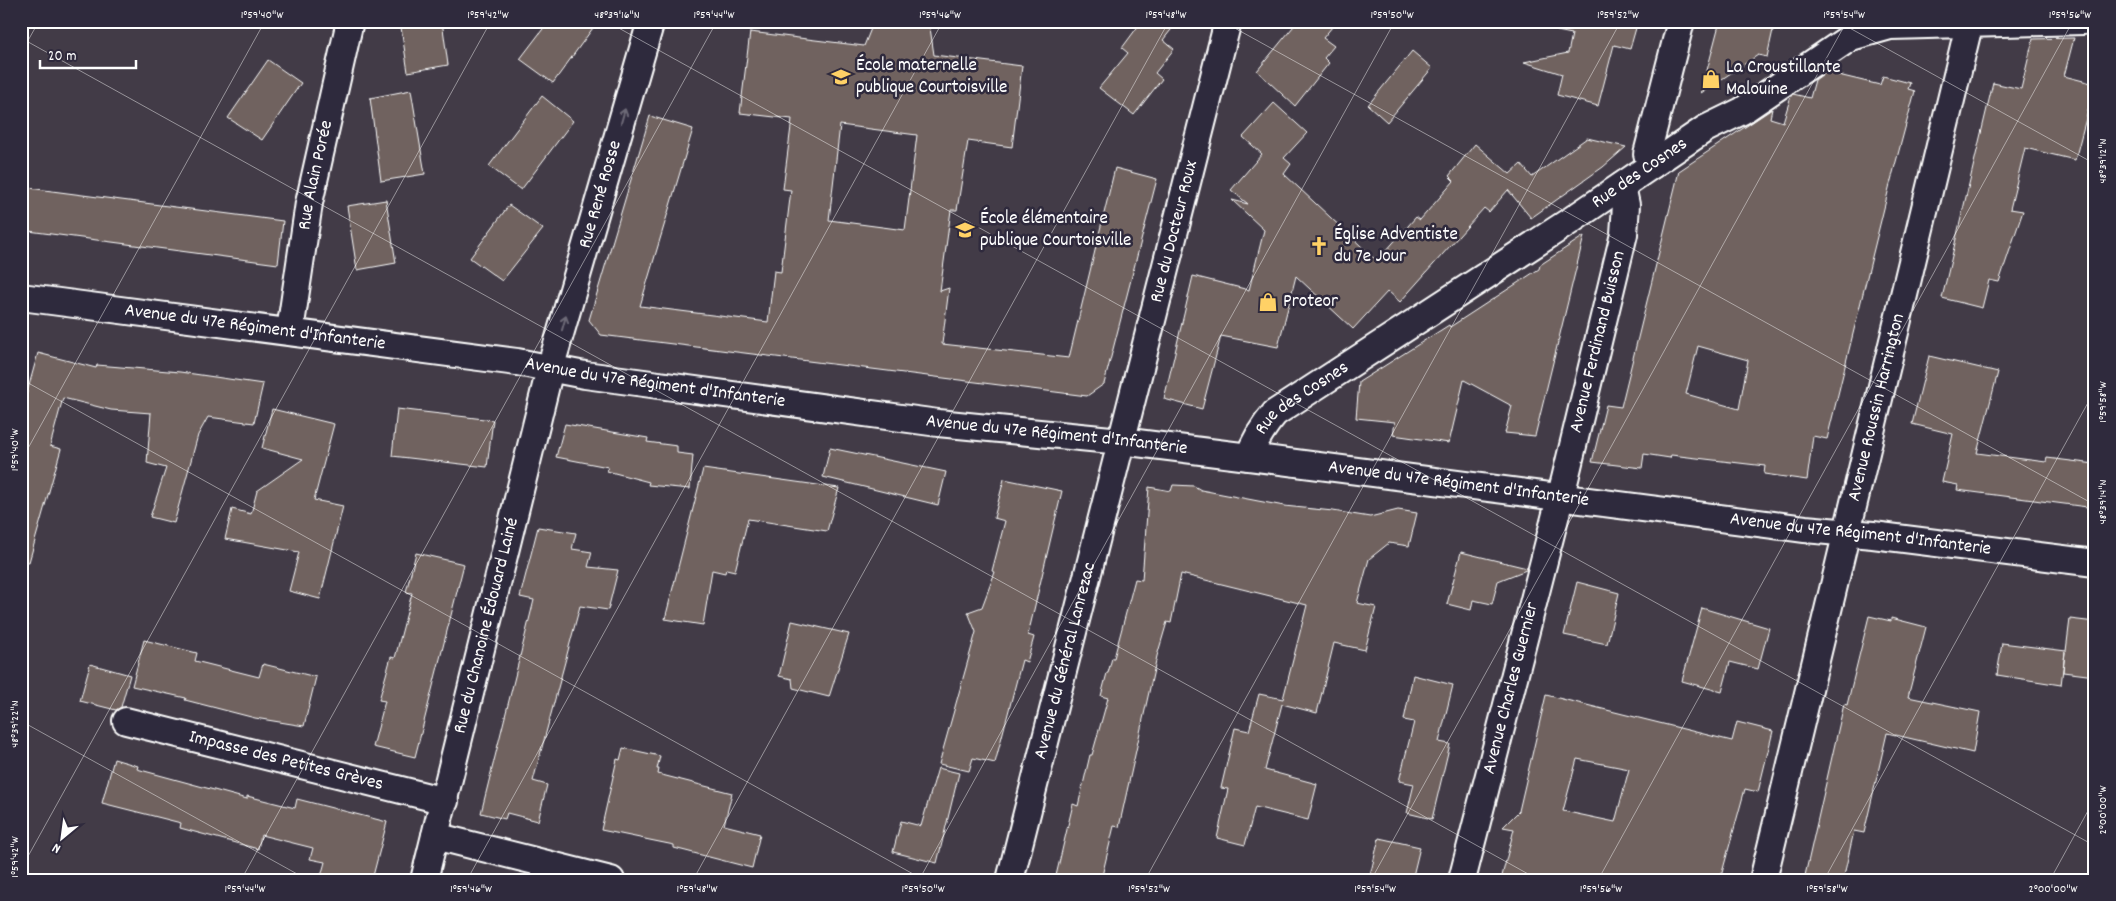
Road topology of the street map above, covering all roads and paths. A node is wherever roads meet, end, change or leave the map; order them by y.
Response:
1 (350, 21) edge
2 (651, 21) edge
3 (1228, 21) edge
4 (1681, 21) edge
5 (2083, 21) edge
6 (1970, 23) edge
7 (1652, 165) junction
8 (1622, 186) junction
9 (21, 297) edge
10 (290, 331) junction
11 (550, 370) junction
12 (1121, 441) junction
13 (1249, 457) junction
14 (1559, 497) junction
15 (1846, 532) junction
16 (2095, 563) edge
17 (126, 721) dead end
18 (444, 801) junction
19 (435, 836) junction
20 (424, 880) edge
21 (611, 880) edge
22 (1010, 880) edge
23 (1462, 880) edge
24 (1762, 880) edge

1 - 10 street, Rue Alain Porée
11 -> 2 street, Rue René Rosse
3 - 12 street, Rue du Docteur Roux
4 - 7 street
5 - 6 street, Rue des Cosnes
6 - 7 street, Rue des Cosnes
6 - 15 street, Avenue Roussin Harrington
7 - 8 street, Rue des Cosnes
8 - 13 street, Rue des Cosnes
8 - 14 street, Avenue Ferdinand Buisson
9 - 10 street, Avenue du 47e Régiment d'Infanterie
10 - 11 street, Avenue du 47e Régiment d'Infanterie
11 - 12 street, Avenue du 47e Régiment d'Infanterie
11 - 18 street, Rue du Chanoine Édouard Lainé
12 - 13 street, Avenue du 47e Régiment d'Infanterie
12 - 22 street, Avenue du Général Lanrezac
13 - 14 street, Avenue du 47e Régiment d'Infanterie
14 - 15 street, Avenue du 47e Régiment d'Infanterie
14 - 23 street, Avenue Charles Guernier
15 - 16 street, Avenue du 47e Régiment d'Infanterie
15 - 24 street, Avenue Roussin Harrington
17 - 18 street, Impasse des Petites Grèves
18 - 19 street, Rue du Chanoine Édouard Lainé
19 - 20 street, Rue du Chanoine Édouard Lainé
19 - 21 street

